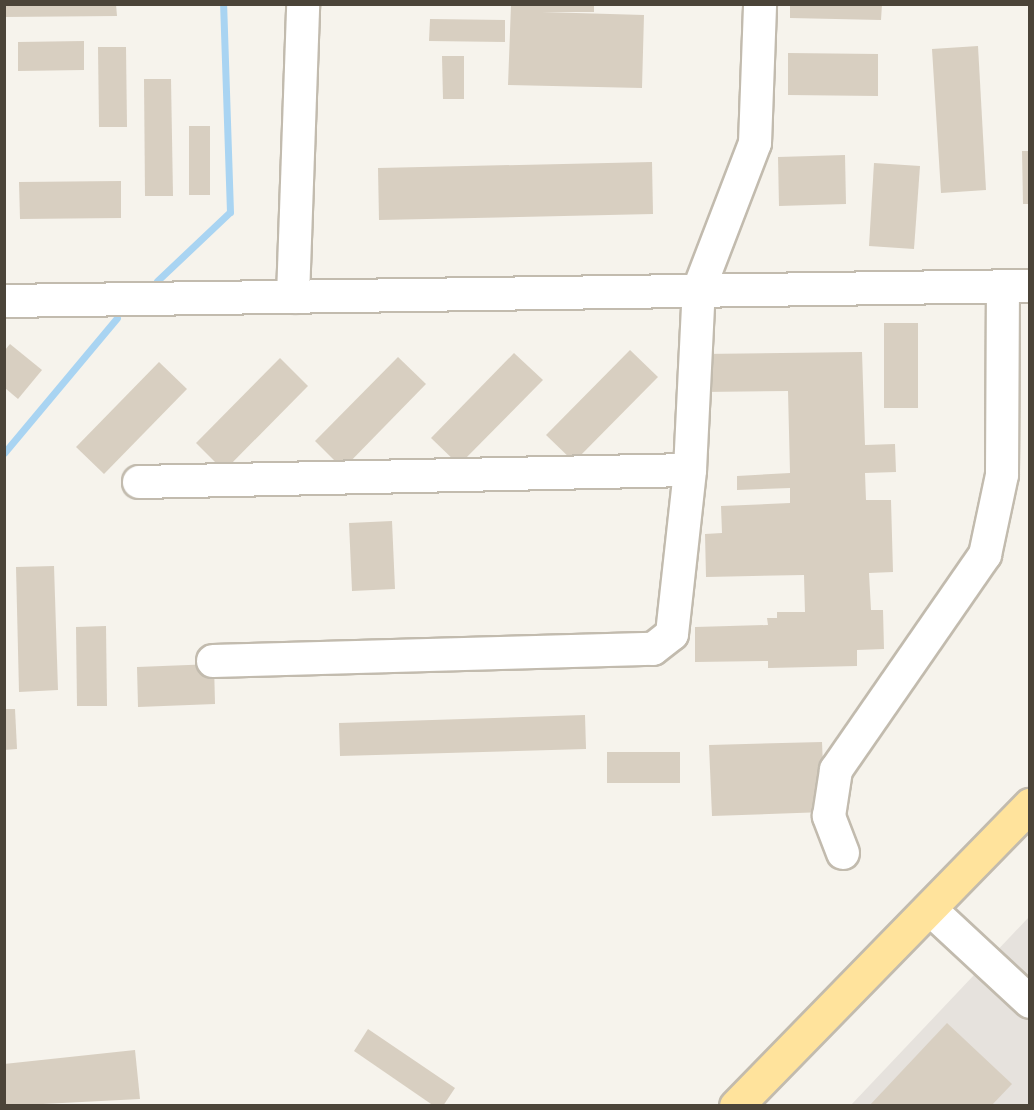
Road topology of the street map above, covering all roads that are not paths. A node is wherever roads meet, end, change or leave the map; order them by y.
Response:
1 (303, 4) edge
2 (760, 4) edge
3 (1016, 286) edge
4 (699, 289) junction
5 (293, 297) junction
6 (4, 301) edge
7 (690, 470) junction
8 (139, 482) dead end
9 (213, 660) dead end
10 (1029, 805) edge
11 (843, 853) dead end
12 (931, 910) junction
13 (1029, 1002) edge
14 (736, 1106) edge

1 - 5 street
2 - 4 street
3 - 4 street
3 - 11 street
4 - 5 street
4 - 7 street
5 - 6 street
7 - 8 street
7 - 9 street
10 - 12 main road
12 - 13 street
12 - 14 main road

